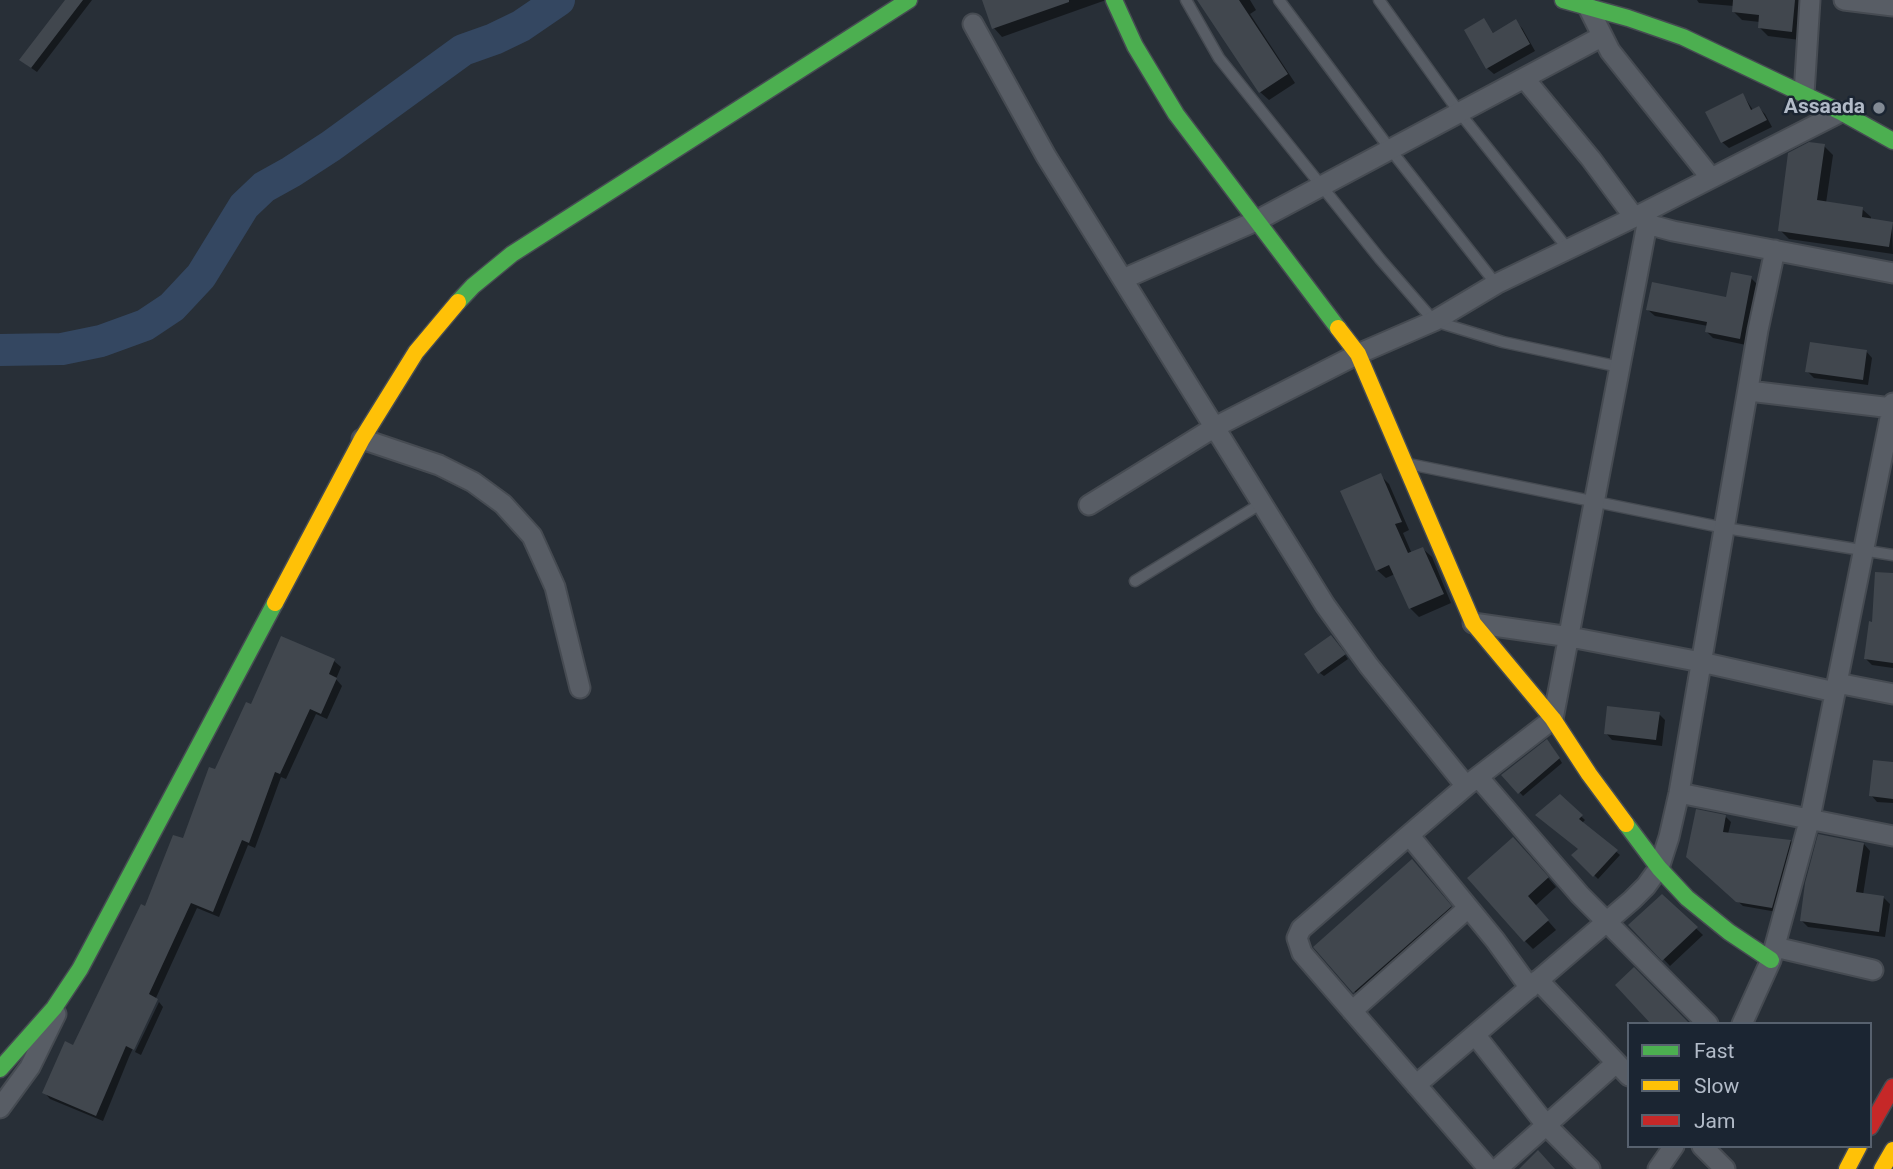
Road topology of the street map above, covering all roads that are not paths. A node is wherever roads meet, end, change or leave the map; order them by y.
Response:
1 (909, 0) edge
2 (1114, 0) edge
3 (1186, 0) edge
4 (1279, 0) edge
5 (1379, 0) edge
6 (1563, 0) edge
7 (1810, 0) edge
8 (1844, 0) edge
9 (1893, 6) edge
10 (1588, 7) junction
11 (973, 24) dead end
12 (1601, 37) junction
13 (1524, 78) junction
14 (1804, 94) junction
15 (1841, 111) junction
16 (1459, 112) junction
17 (1893, 141) edge
18 (1390, 149) junction
19 (1711, 178) junction
20 (1323, 187) junction
21 (1641, 218) junction
22 (1256, 221) junction
23 (1568, 249) junction
24 (1775, 250) junction
25 (1893, 273) edge
26 (1123, 279) junction
27 (1496, 284) junction
28 (1434, 321) junction
29 (1358, 354) junction
30 (1620, 367) junction
31 (1749, 391) junction
32 (1892, 405) edge
33 (1215, 427) junction
34 (362, 439) junction
35 (1404, 463) junction
36 (1593, 500) junction
37 (1262, 503) junction
38 (1089, 505) dead end
39 (1725, 528) junction
40 (1862, 550) junction
41 (1893, 555) edge
42 (1135, 581) dead end
43 (1473, 623) junction
44 (1570, 637) junction
45 (1701, 662) junction
46 (580, 688) dead end
47 (1836, 688) junction
48 (1893, 694) edge
49 (1553, 719) junction
50 (1472, 782) junction
51 (1679, 793) junction
52 (1810, 818) junction
53 (1409, 835) junction
54 (1893, 836) edge
55 (1659, 868) junction
56 (1468, 908) junction
57 (1606, 921) junction
58 (1773, 953) junction
59 (1873, 970) dead end
60 (1534, 984) junction
61 (66, 990) junction
62 (1352, 1011) junction
63 (1706, 1022) edge
64 (1743, 1022) edge
65 (1476, 1036) junction
66 (0, 1069) edge
67 (1622, 1070) edge
68 (1416, 1086) junction
69 (1893, 1087) edge
70 (0, 1108) edge
71 (1872, 1124) edge
72 (1547, 1126) junction
73 (1673, 1148) edge
74 (1704, 1148) edge
75 (1859, 1148) edge
76 (1893, 1150) edge
77 (1489, 1169) edge
78 (1497, 1169) edge
79 (1590, 1169) edge
80 (1658, 1169) edge
81 (1725, 1169) edge
82 (1847, 1169) edge
83 (1882, 1169) edge

1 - 34 main road
2 - 22 main road
3 - 20 lane
4 - 18 lane
5 - 16 lane
6 - 10 main road
7 - 14 street
8 - 9 street
10 - 12 street
10 - 14 main road
11 - 26 street
12 - 13 street
12 - 19 street
13 - 16 street
13 - 21 street
14 - 15 main road
15 - 17 main road
15 - 19 street
16 - 18 street
16 - 23 lane
18 - 20 street
18 - 27 lane
19 - 21 street
20 - 22 street
20 - 28 lane
21 - 23 street
21 - 24 street
21 - 30 street
22 - 26 street
22 - 29 main road
23 - 27 street
24 - 25 street
24 - 31 street
26 - 33 street
27 - 28 street
28 - 29 street
28 - 30 lane
29 - 33 street
29 - 35 main road
30 - 36 street
31 - 32 street
31 - 39 street
32 - 40 street
33 - 37 street
33 - 38 street
34 - 46 street
34 - 61 main road
35 - 36 lane
35 - 43 main road
36 - 39 lane
36 - 44 street
37 - 42 lane
37 - 50 street
39 - 40 lane
39 - 45 street
40 - 41 lane
40 - 47 street
43 - 44 street
43 - 49 main road
44 - 45 street
44 - 49 street
45 - 47 street
45 - 51 street
47 - 48 street
47 - 52 street
49 - 50 street
49 - 55 main road
50 - 53 street
50 - 57 street
51 - 52 street
51 - 55 street
52 - 54 street
52 - 58 street
53 - 56 street
53 - 62 street
55 - 57 street
55 - 58 main road
56 - 60 street
56 - 62 street
57 - 60 street
57 - 63 street
58 - 59 street
58 - 64 street
60 - 65 street
60 - 67 street
61 - 66 main road
61 - 70 street
62 - 68 street
65 - 68 street
65 - 72 street
67 - 72 street
68 - 77 street
69 - 71 main road
72 - 78 street
72 - 79 street
73 - 80 street
74 - 81 street
75 - 82 main road
76 - 83 main road

